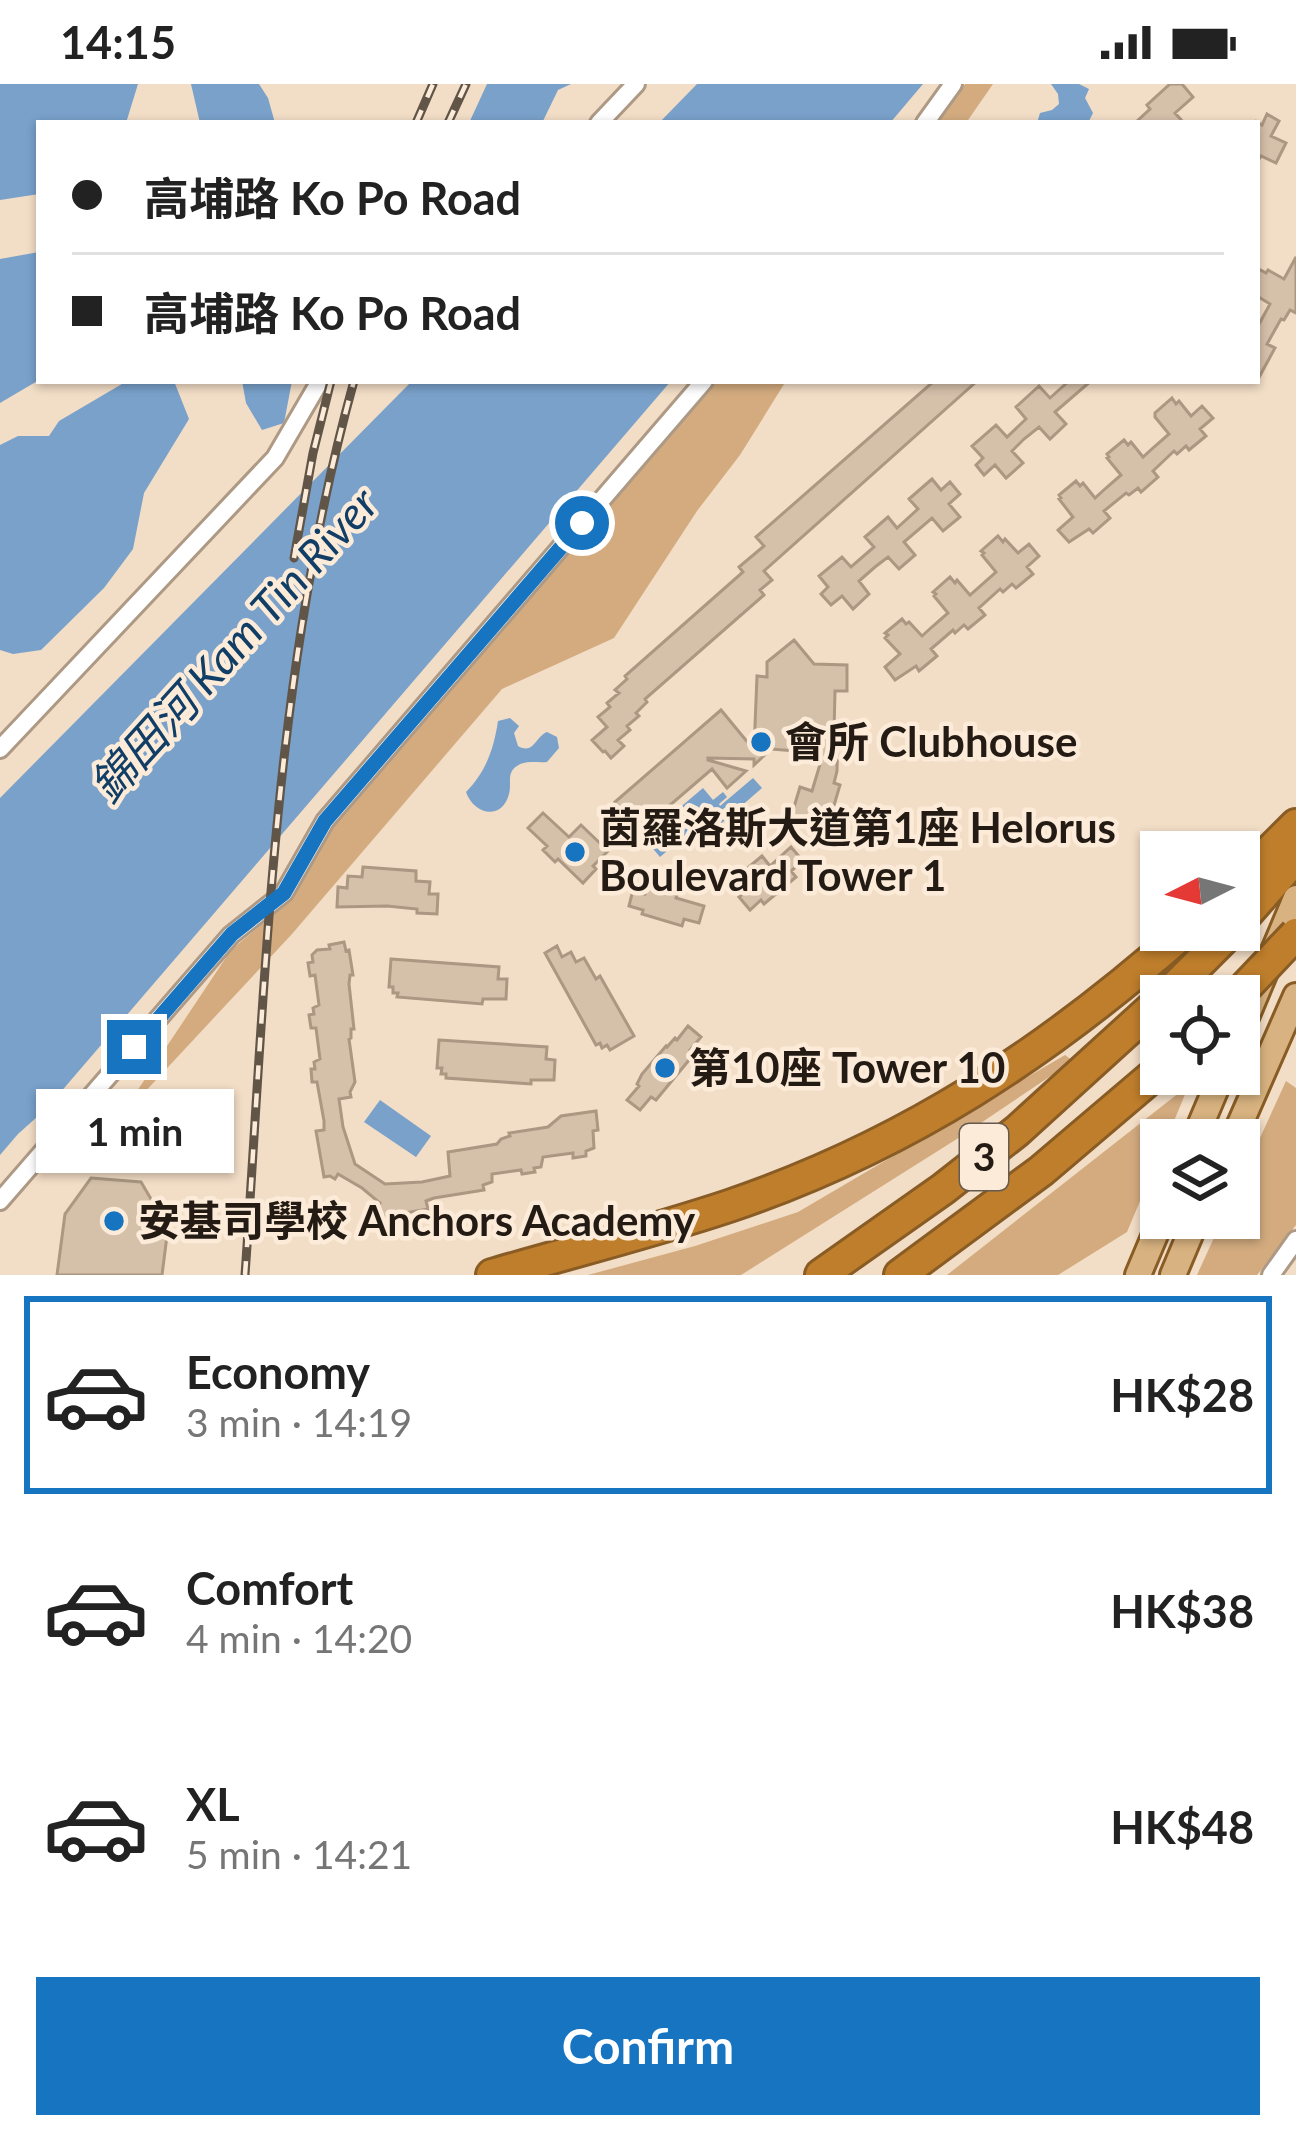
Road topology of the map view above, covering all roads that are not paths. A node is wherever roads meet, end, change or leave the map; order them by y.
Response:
1 (636, 84) edge
2 (953, 84) edge
3 (602, 120) edge
4 (927, 120) edge
5 (318, 384) edge
6 (701, 384) edge
7 (0, 749) edge
8 (1296, 825) edge
9 (1296, 857) edge
10 (1260, 861) edge
11 (1260, 898) edge
12 (1296, 898) edge
13 (1296, 934) edge
14 (1162, 951) edge
15 (1211, 951) edge
16 (1186, 975) edge
17 (1257, 975) edge
18 (1260, 984) edge
19 (1296, 996) edge
20 (1140, 1019) edge
21 (1140, 1087) edge
22 (1243, 1119) edge
23 (0, 1201) edge
24 (1153, 1239) edge
25 (1189, 1239) edge
26 (1296, 1240) edge
27 (492, 1275) edge
28 (821, 1275) edge
29 (900, 1275) edge
30 (1138, 1275) edge
31 (1173, 1275) edge
32 (1270, 1275) edge

1 - 3 street
2 - 4 street
5 - 7 street
6 - 23 street
8 - 10 highway
9 - 11 highway
12 - 18 main road
13 - 17 highway, bridge
14 - 27 highway
15 - 16 highway, 3
19 - 22 main road
20 - 28 highway, 3
21 - 29 highway, 3
24 - 30 main road
25 - 31 main road
26 - 32 street

